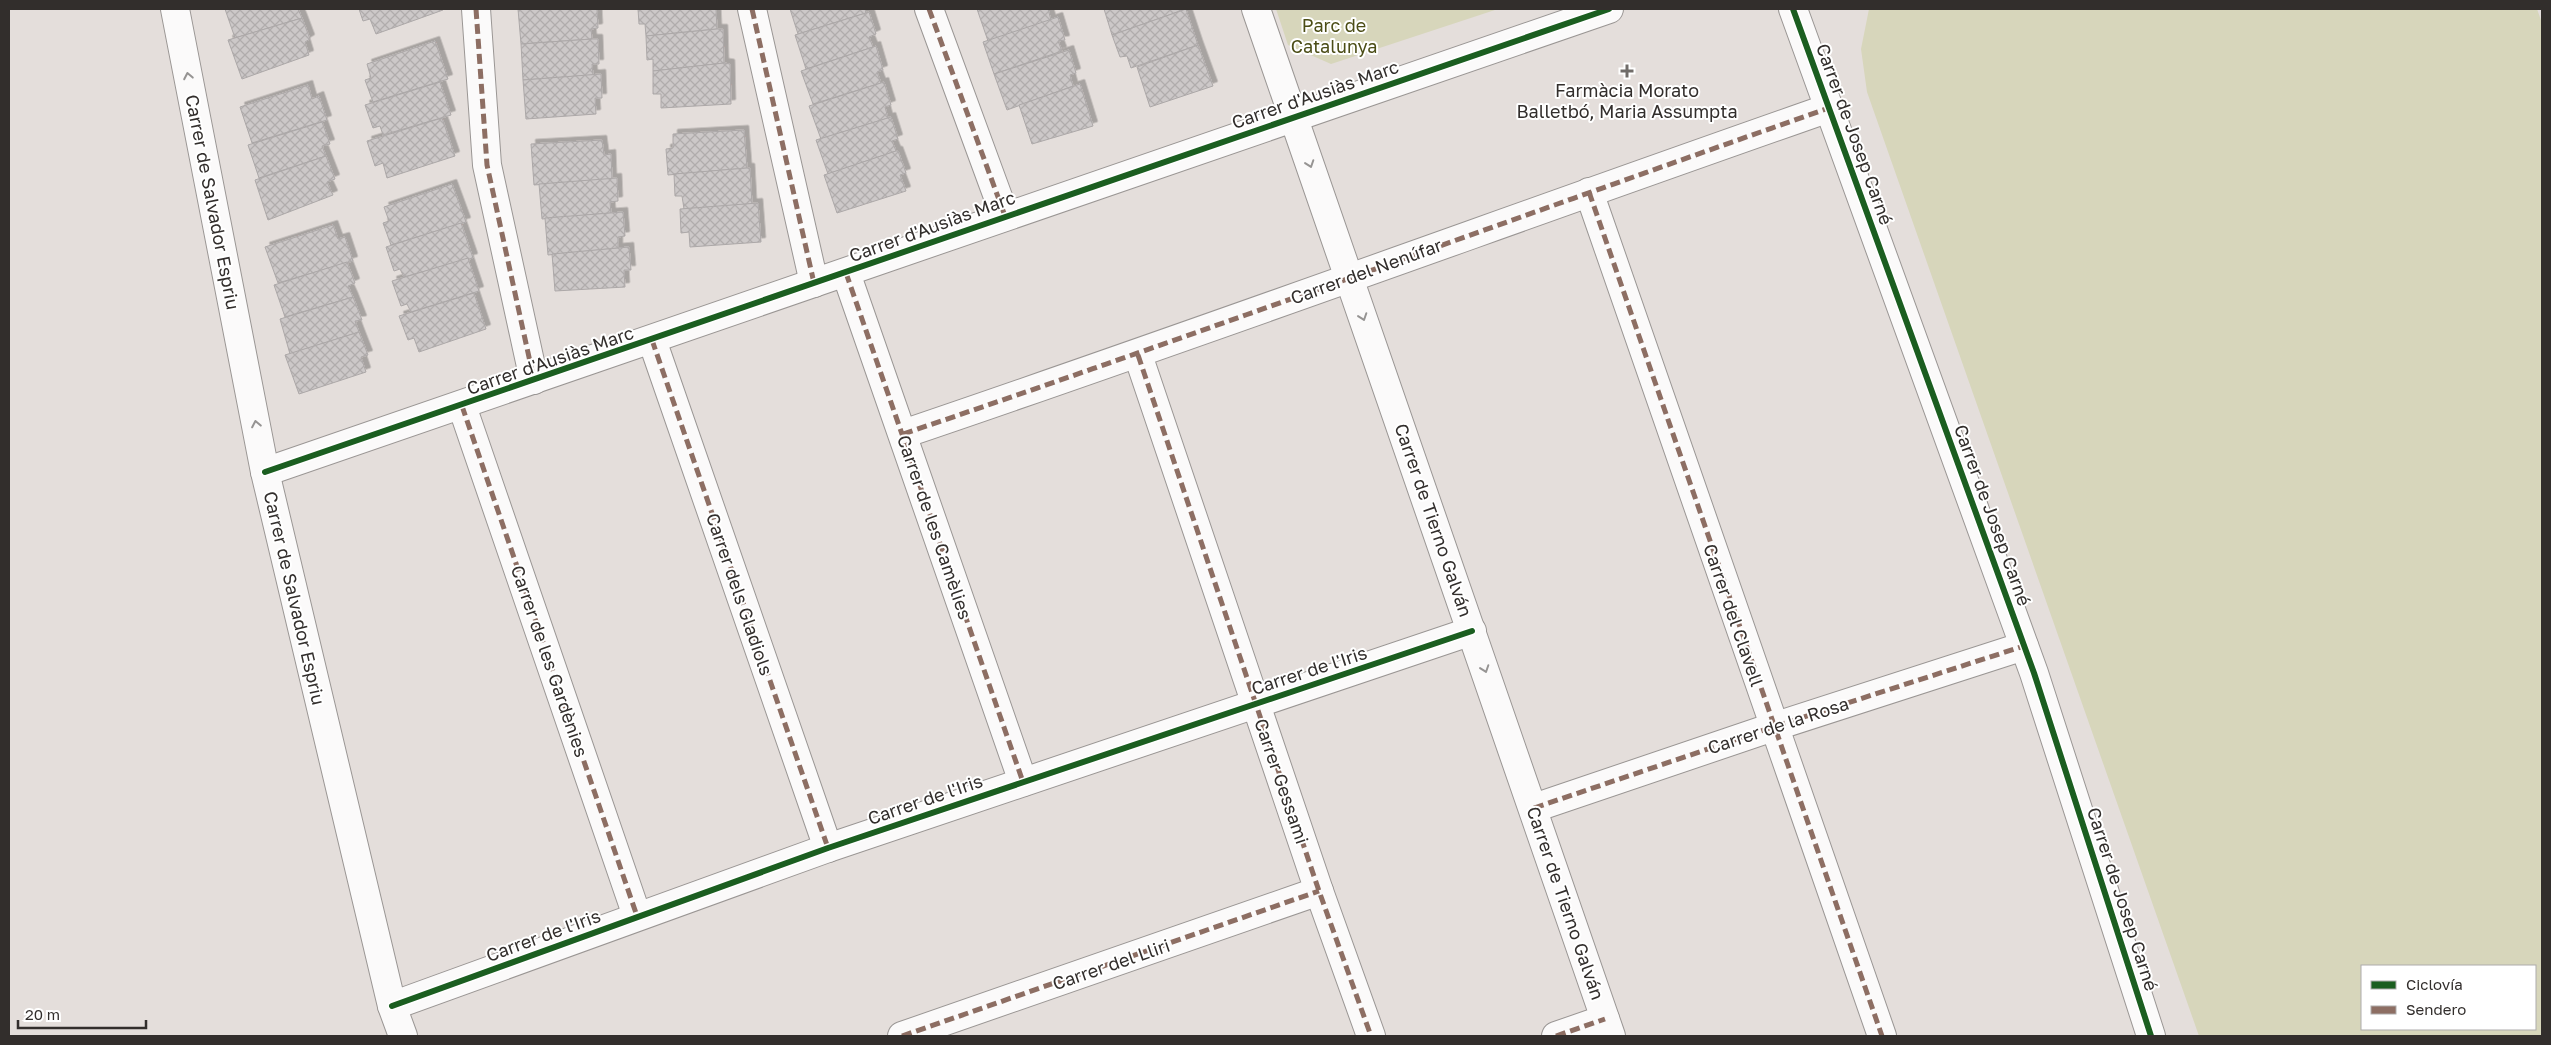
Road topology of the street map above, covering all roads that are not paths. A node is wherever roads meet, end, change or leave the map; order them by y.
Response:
1 (175, 9) edge
2 (476, 9) edge
3 (752, 9) edge
4 (929, 9) edge
5 (1256, 9) edge
6 (1609, 9) edge
7 (1793, 9) edge
8 (1829, 108) junction
9 (1294, 118) junction
10 (1589, 192) junction
11 (1004, 216) junction
12 (846, 273) junction
13 (1350, 277) junction
14 (814, 283) junction
15 (652, 340) junction
16 (1138, 355) junction
17 (534, 380) junction
18 (462, 406) junction
19 (903, 434) junction
20 (265, 472) junction
21 (1472, 631) junction
22 (2024, 646) junction
23 (1256, 704) junction
24 (1772, 726) junction
25 (1023, 782) junction
26 (1534, 808) junction
27 (828, 848) junction
28 (1319, 891) junction
29 (637, 916) junction
30 (392, 1006) junction
31 (1608, 1028) edge
32 (403, 1036) edge
33 (902, 1036) edge
34 (1371, 1036) edge
35 (1556, 1036) edge
36 (1882, 1036) edge
37 (2151, 1036) edge

20 -> 1 street, Carrer de Salvador Espriu
2 - 17 street
3 - 14 street
4 - 11 street
5 - 9 street, Carrer de Tierno Galván
6 - 9 street, Carrer d'Ausiàs Marc
7 - 8 street, Carrer de Josep Carné
8 - 10 street, Carrer del Nenúfar
8 - 22 street, Carrer de Josep Carné
9 - 11 street, Carrer d'Ausiàs Marc
9 -> 13 street, Carrer de Tierno Galván
10 - 13 street, Carrer del Nenúfar
10 - 24 street, Carrer del Clavell
11 - 12 street, Carrer d'Ausiàs Marc
12 - 14 street, Carrer d'Ausiàs Marc
12 - 19 street, Carrer de les Camèlies
13 - 16 street, Carrer del Nenúfar
13 -> 21 street, Carrer de Tierno Galván
14 - 15 street, Carrer d'Ausiàs Marc
15 - 17 street, Carrer d'Ausiàs Marc
15 - 27 street, Carrer dels Gladiols
16 - 19 street, Carrer del Nenúfar
16 - 23 street, Carrer Gessami
17 - 18 street, Carrer d'Ausiàs Marc
18 - 20 street, Carrer d'Ausiàs Marc
18 - 29 street, Carrer de les Gardènies
19 - 25 street, Carrer de les Camèlies
20 - 30 street, Carrer de Salvador Espriu
21 - 23 street, Carrer de l'Iris
21 -> 26 street, Carrer de Tierno Galván
22 - 24 street, Carrer de la Rosa
22 - 37 street, Carrer de Josep Carné
23 - 25 street, Carrer de l'Iris
23 - 28 street, Carrer Gessami
24 - 26 street, Carrer de la Rosa
24 - 36 street, Carrer del Clavell
25 - 27 street, Carrer de l'Iris
26 - 31 street, Carrer de Tierno Galván
27 - 29 street, Carrer de l'Iris
28 - 33 street, Carrer del Lliri
28 - 34 street, Carrer Gessami
29 - 30 street, Carrer de l'Iris
30 - 32 street, Carrer de Salvador Espriu
31 - 35 street

